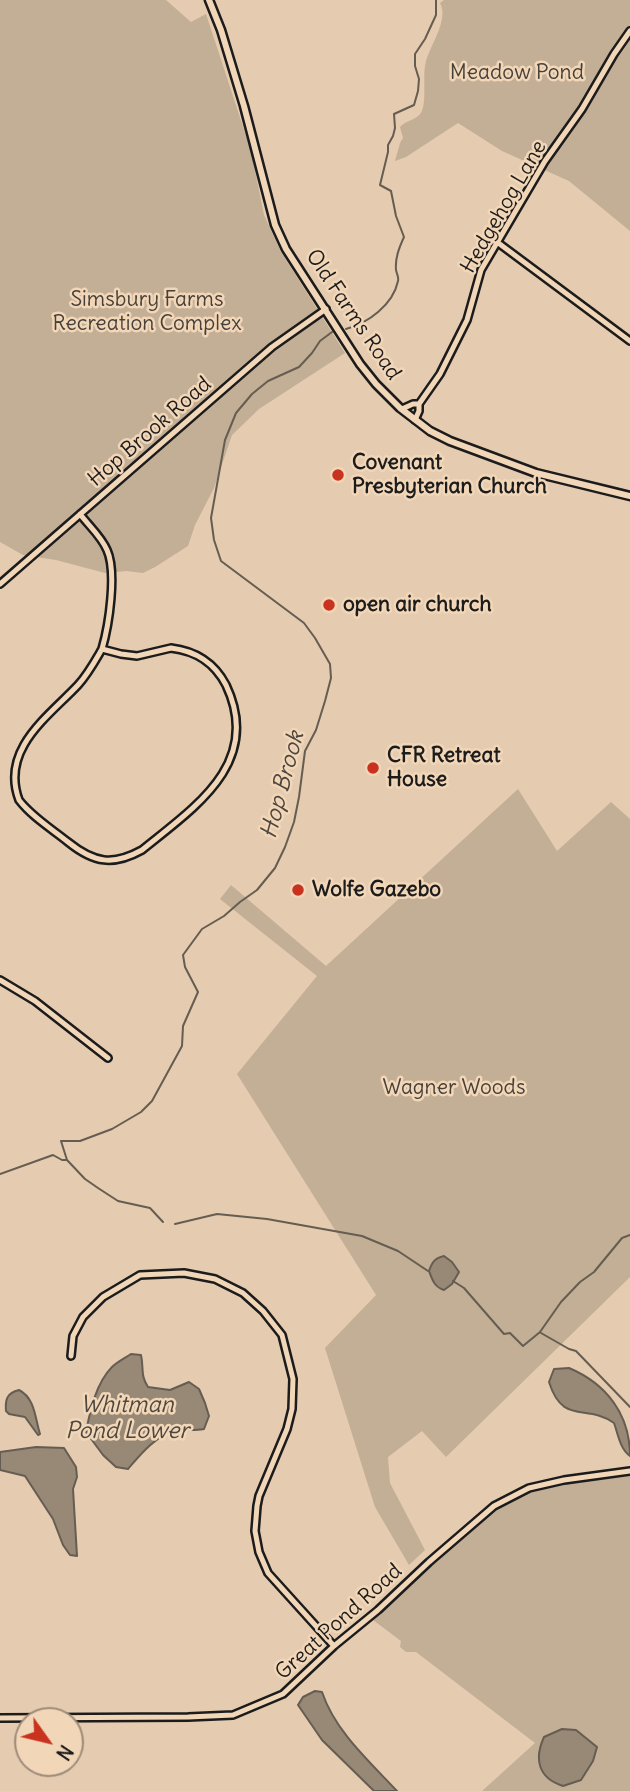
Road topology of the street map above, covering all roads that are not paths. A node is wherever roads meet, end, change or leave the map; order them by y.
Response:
1 (209, 0) edge
2 (630, 31) edge
3 (497, 243) junction
4 (326, 309) junction
5 (630, 341) edge
6 (418, 404) junction
7 (402, 410) junction
8 (415, 420) junction
9 (630, 496) edge
10 (80, 514) junction
11 (0, 584) edge
12 (102, 649) junction
13 (20, 739) dead end
14 (7, 768) dead end
15 (0, 980) edge
16 (108, 1058) dead end
17 (71, 1356) dead end
18 (630, 1471) edge
19 (334, 1646) junction
20 (0, 1718) edge

1 - 4 street, Old Farms Road
2 - 3 street, Hedgehog Lane
3 - 5 street
3 - 6 street, Hedgehog Lane
4 - 7 street, Old Farms Road
4 - 10 street, Hop Brook Road
6 - 7 street
6 - 8 street, Hedgehog Lane
7 - 8 street, Old Farms Road
8 - 9 street, Old Farms Road
10 - 11 street, Hop Brook Road
10 - 12 street
12 - 13 street
12 - 14 street
15 - 16 street
17 - 19 street
18 - 19 street, Great Pond Road
19 - 20 street, Great Pond Road

